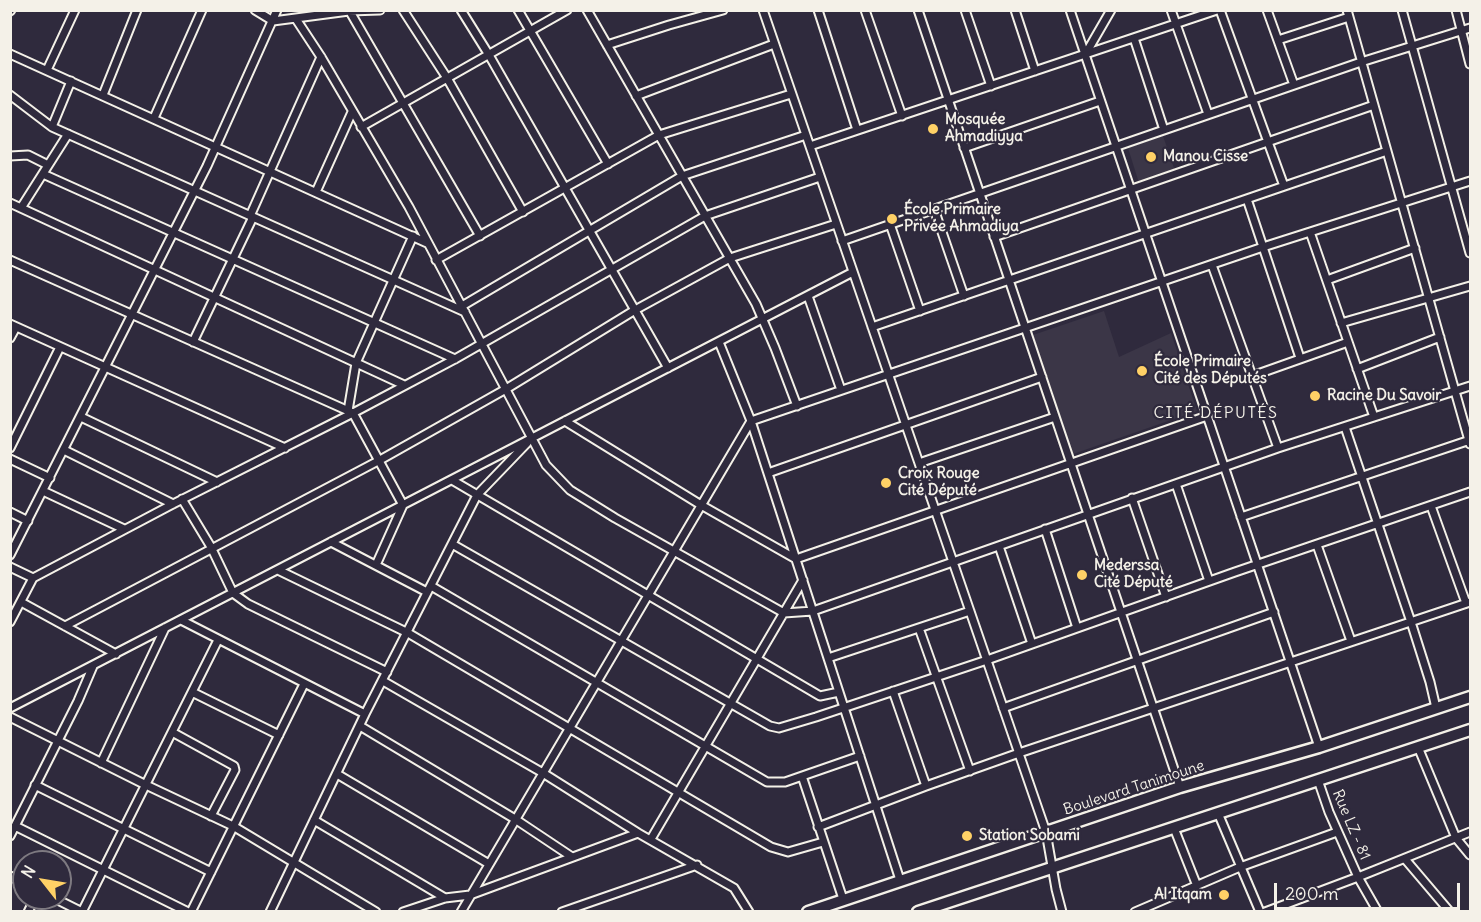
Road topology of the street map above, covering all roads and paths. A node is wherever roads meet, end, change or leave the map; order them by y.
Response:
1 (75, 10) edge
2 (137, 10) edge
3 (202, 10) edge
4 (255, 10) edge
5 (277, 10) edge
6 (380, 10) edge
7 (403, 10) edge
8 (461, 10) edge
9 (518, 10) edge
10 (567, 10) edge
11 (587, 10) edge
12 (723, 10) edge
13 (763, 10) edge
14 (818, 10) edge
15 (865, 10) edge
16 (918, 10) edge
17 (965, 10) edge
18 (1015, 10) edge
19 (1070, 10) edge
20 (1111, 10) edge
21 (1172, 10) edge
22 (1219, 10) edge
23 (1268, 10) edge
24 (1402, 10) edge
25 (1455, 10) edge
26 (349, 11) edge
27 (1348, 14) edge
28 (296, 19) junction
29 (273, 21) junction
30 (1177, 24) junction
31 (1470, 28) edge
32 (1461, 30) junction
33 (530, 31) junction
34 (1134, 38) junction
35 (1278, 40) junction
36 (607, 45) junction
37 (774, 45) junction
38 (1412, 45) junction
39 (10, 54) edge
40 (489, 54) junction
41 (1085, 55) junction
42 (321, 57) junction
43 (1361, 62) junction
44 (1470, 64) edge
45 (47, 70) junction
46 (1035, 71) junction
47 (447, 78) junction
48 (71, 81) junction
49 (1294, 85) junction
50 (991, 86) junction
51 (791, 94) junction
52 (10, 95) edge
53 (103, 95) junction
54 (636, 96) junction
55 (1252, 99) junction
56 (948, 100) junction
57 (1100, 101) junction
58 (402, 104) junction
59 (1374, 105) junction
60 (352, 112) junction
61 (1208, 114) junction
62 (902, 116) junction
63 (154, 118) junction
64 (52, 127) junction
65 (360, 127) junction
66 (857, 130) junction
67 (1164, 130) junction
68 (68, 134) junction
69 (659, 135) junction
70 (806, 135) junction
71 (1268, 142) junction
72 (810, 146) junction
73 (1116, 146) junction
74 (216, 147) junction
75 (964, 148) junction
76 (1387, 151) junction
77 (10, 156) edge
78 (608, 164) junction
79 (48, 165) junction
80 (270, 171) junction
81 (43, 174) junction
82 (682, 176) junction
83 (820, 177) junction
84 (1470, 181) edge
85 (1284, 186) junction
86 (1451, 186) junction
87 (566, 188) junction
88 (1130, 189) junction
89 (195, 191) junction
90 (316, 192) junction
91 (979, 194) junction
92 (1247, 199) junction
93 (1402, 202) junction
94 (10, 203) edge
95 (21, 208) junction
96 (934, 209) junction
97 (523, 212) junction
98 (251, 216) junction
99 (705, 216) junction
100 (836, 224) junction
101 (890, 224) junction
102 (590, 229) junction
103 (174, 232) junction
104 (1310, 232) junction
105 (1145, 234) junction
106 (413, 236) junction
107 (480, 236) junction
108 (994, 237) junction
109 (842, 241) junction
110 (427, 243) junction
111 (1263, 247) junction
112 (1415, 248) junction
113 (1470, 253) edge
114 (730, 258) junction
115 (233, 259) junction
116 (10, 260) edge
117 (436, 260) junction
118 (1212, 265) junction
119 (155, 270) junction
120 (613, 270) junction
121 (853, 272) junction
122 (394, 280) junction
123 (1009, 280) junction
124 (1327, 280) junction
125 (1162, 282) junction
126 (1470, 286) edge
127 (807, 296) junction
128 (964, 296) junction
129 (215, 297) junction
130 (1429, 298) junction
131 (464, 309) junction
132 (635, 310) junction
133 (920, 311) junction
134 (132, 314) junction
135 (763, 319) junction
136 (374, 322) junction
137 (1341, 322) junction
138 (13, 325) edge
139 (872, 327) junction
140 (1025, 328) junction
141 (1440, 337) junction
142 (10, 338) edge
143 (193, 342) junction
144 (718, 342) junction
145 (1348, 342) junction
146 (481, 344) junction
147 (60, 347) junction
148 (1300, 358) junction
149 (455, 359) junction
150 (356, 363) junction
151 (106, 367) junction
152 (668, 368) junction
153 (1357, 369) junction
154 (888, 374) junction
155 (1252, 376) junction
156 (1042, 377) junction
157 (404, 385) junction
158 (1470, 386) edge
159 (506, 390) junction
160 (842, 390) junction
161 (1455, 391) junction
162 (797, 406) junction
163 (350, 412) junction
164 (1207, 416) junction
165 (81, 417) junction
166 (1055, 417) junction
167 (1374, 417) junction
168 (565, 421) junction
169 (751, 421) junction
170 (905, 424) junction
171 (1345, 427) junction
172 (531, 439) junction
173 (1470, 442) edge
174 (10, 448) edge
175 (285, 448) junction
176 (1278, 448) junction
177 (64, 450) junction
178 (10, 459) edge
179 (380, 460) junction
180 (1070, 462) junction
181 (919, 463) junction
182 (1224, 467) junction
183 (768, 473) junction
184 (1362, 476) junction
185 (50, 478) junction
186 (452, 480) junction
187 (217, 482) junction
188 (1176, 484) junction
189 (43, 491) junction
190 (1470, 492) edge
191 (477, 495) junction
192 (1132, 498) junction
193 (182, 499) junction
194 (173, 504) junction
195 (403, 505) junction
196 (701, 505) junction
197 (1431, 506) junction
198 (935, 509) junction
199 (10, 512) edge
200 (1088, 514) junction
201 (1241, 517) junction
202 (28, 520) junction
203 (1379, 524) junction
204 (124, 529) junction
205 (1045, 529) junction
206 (332, 542) junction
207 (452, 544) junction
208 (1317, 544) junction
209 (999, 546) junction
210 (211, 547) junction
211 (674, 551) junction
212 (10, 555) edge
213 (796, 559) junction
214 (953, 563) junction
215 (1258, 564) junction
216 (376, 565) junction
217 (10, 567) edge
218 (278, 570) junction
219 (33, 578) junction
220 (803, 580) junction
221 (1209, 581) junction
222 (429, 589) junction
223 (233, 593) junction
224 (648, 595) junction
225 (1166, 597) junction
226 (21, 602) junction
227 (1468, 603) edge
228 (813, 611) junction
229 (970, 611) junction
230 (1121, 612) junction
231 (1274, 612) junction
232 (784, 613) junction
233 (181, 620) junction
234 (10, 622) edge
235 (1412, 622) junction
236 (65, 626) junction
237 (165, 628) junction
238 (919, 628) junction
239 (1077, 628) junction
240 (408, 633) junction
241 (218, 640) junction
242 (621, 640) junction
243 (1351, 641) junction
244 (1032, 644) junction
245 (116, 654) junction
246 (828, 658) junction
247 (757, 659) junction
248 (987, 660) junction
249 (1137, 661) junction
250 (1290, 661) junction
251 (93, 666) junction
252 (387, 672) junction
253 (937, 675) junction
254 (382, 681) junction
255 (596, 682) junction
256 (304, 684) junction
257 (893, 691) junction
258 (192, 692) junction
259 (839, 692) junction
260 (1470, 697) edge
261 (731, 703) junction
262 (844, 707) junction
263 (10, 708) edge
264 (1003, 708) junction
265 (1154, 708) junction
266 (1436, 708) junction
267 (365, 714) junction
268 (10, 717) edge
269 (360, 726) junction
270 (570, 727) junction
271 (1470, 730) edge
272 (172, 732) junction
273 (279, 735) junction
274 (57, 742) junction
275 (705, 746) junction
276 (1319, 747) junction
277 (1418, 747) junction
278 (1019, 753) junction
279 (860, 756) junction
280 (100, 763) junction
281 (970, 771) junction
282 (543, 773) junction
283 (337, 774) junction
284 (802, 776) junction
285 (1318, 780) junction
286 (36, 785) junction
287 (146, 785) junction
288 (926, 786) junction
289 (1180, 787) junction
290 (679, 792) junction
291 (876, 806) junction
292 (1218, 813) junction
293 (211, 816) junction
294 (515, 819) junction
295 (314, 820) junction
296 (15, 826) junction
297 (233, 826) junction
298 (818, 827) junction
299 (1174, 828) junction
300 (123, 830) junction
301 (1046, 832) junction
302 (1338, 832) junction
303 (1470, 832) edge
304 (638, 833) junction
305 (10, 836) edge
306 (1456, 838) junction
307 (651, 839) junction
308 (823, 842) junction
309 (1470, 855) edge
310 (572, 857) junction
311 (1405, 859) junction
312 (293, 863) junction
313 (489, 864) junction
314 (697, 865) junction
315 (1240, 867) junction
316 (1054, 868) junction
317 (103, 870) junction
318 (211, 872) junction
319 (1358, 877) junction
320 (900, 880) junction
321 (1197, 886) junction
322 (470, 895) junction
323 (445, 898) junction
324 (843, 899) junction
325 (1378, 911) edge
326 (82, 912) edge
327 (189, 912) edge
328 (270, 912) edge
329 (376, 912) edge
330 (403, 912) edge
331 (460, 912) edge
332 (562, 912) edge
333 (749, 912) edge
334 (808, 912) edge
335 (918, 912) edge
336 (1062, 912) edge
337 (1135, 912) edge
338 (1260, 912) edge
339 (1265, 912) edge
340 (1450, 912) edge

1 - 45 street
2 - 53 street
3 - 63 street
4 - 29 street
5 - 29 street
6 - 26 street
7 - 47 street
8 - 40 street
9 - 33 street
10 - 33 street
11 - 36 street
12 - 36 street
13 - 37 street
14 - 66 street
15 - 62 street
16 - 56 street
17 - 50 street
18 - 46 street
19 - 41 street
20 - 41 street
21 - 30 street
22 - 30 street
22 - 55 street
23 - 35 street
24 - 38 street
25 - 32 street
26 - 28 street
26 - 58 street
27 - 35 street
27 - 43 street
28 - 29 street
28 - 42 street
29 - 74 street
30 - 34 street
30 - 61 street
31 - 32 street
32 - 38 street
32 - 44 street
33 - 40 street
33 - 78 street
34 - 41 street
34 - 67 street
35 - 49 street
36 - 54 street
37 - 51 street
37 - 54 street
38 - 43 street
38 - 86 street
39 - 45 street
40 - 47 street
40 - 87 street
41 - 46 street
41 - 57 street
42 - 60 street
42 - 80 street
43 - 49 street
43 - 59 street
45 - 48 street
46 - 50 street
47 - 58 street
47 - 97 street
48 - 53 street
48 - 64 street
49 - 55 street
50 - 56 street
51 - 69 street
51 - 70 street
52 - 64 street
53 - 63 street
54 - 69 street
55 - 61 street
55 - 71 street
56 - 62 street
56 - 75 street
57 - 73 street
57 - 75 street
58 - 65 street
58 - 107 street
59 - 71 street
59 - 76 street
60 - 65 street
60 - 90 street
61 - 67 street
62 - 66 street
63 - 74 street
64 - 68 street
65 - 110 street
66 - 72 street
67 - 73 street
68 - 79 street
68 - 89 street
69 - 78 street
69 - 82 street
70 - 72 street
70 - 82 street
71 - 85 street
71 - 88 street
72 - 83 street
73 - 88 street
73 - 91 street
74 - 80 street
74 - 89 street
75 - 91 street
76 - 85 street
76 - 93 street
77 - 79 street
78 - 87 street
79 - 81 street
80 - 90 street
80 - 98 street
81 - 95 street
81 - 103 street
82 - 99 street
82 - 102 street
83 - 99 street
83 - 100 street
84 - 86 street
85 - 92 street
86 - 93 street
86 - 113 street
87 - 97 street
87 - 102 street
88 - 105 street
88 - 108 street
89 - 98 street
89 - 103 street
90 - 106 street
91 - 96 street
91 - 108 street
92 - 105 street
92 - 111 street
93 - 104 street
93 - 112 street
94 - 95 street
95 - 119 street
96 - 101 street
96 - 128 street
97 - 107 street
98 - 115 street
98 - 122 street
99 - 114 street
99 - 120 street
100 - 109 street
100 - 114 street
101 - 109 street
101 - 133 street
102 - 120 street
102 - 131 street
103 - 115 street
103 - 119 street
104 - 111 street
104 - 124 street
105 - 123 street
105 - 125 street
106 - 110 street
106 - 122 street
107 - 117 street
108 - 123 street
109 - 121 street
110 - 117 street
111 - 118 street
111 - 148 street
112 - 124 street
112 - 130 street
114 - 132 street
114 - 135 street
115 - 129 street
115 - 136 street
116 - 134 street
117 - 131 street
118 - 125 street
118 - 155 street
119 - 129 street
119 - 134 street
120 - 132 street
120 - 146 street
121 - 127 street
121 - 139 street
122 - 131 street
122 - 136 street
123 - 128 street
123 - 140 street
124 - 137 street
125 - 140 street
125 - 164 street
126 - 130 street
127 - 135 street
127 - 160 street
128 - 133 street
129 - 143 street
129 - 150 street
130 - 137 street
130 - 141 street
131 - 146 street
132 - 152 street
132 - 159 street
133 - 139 street
134 - 143 street
134 - 151 street
135 - 144 street
135 - 162 street
136 - 149 street
136 - 150 street
137 - 145 street
138 - 142 street
138 - 147 street
139 - 154 street
140 - 154 street
140 - 156 street
141 - 153 street
141 - 161 street
143 - 163 street
144 - 152 street
144 - 169 street
145 - 148 street
145 - 153 street
146 - 149 street
146 - 159 street
147 - 151 street
147 - 174 street
148 - 155 street
149 - 157 street
150 - 157 street
150 - 163 street
151 - 165 street
151 - 175 street
152 - 168 street
153 - 167 street
154 - 160 street
154 - 170 street
155 - 176 street
156 - 166 street
156 - 170 street
157 - 163 street
158 - 161 street
159 - 172 street
159 - 179 street
160 - 162 street
161 - 167 street
161 - 173 street
162 - 169 street
163 - 175 street
163 - 179 street
164 - 180 street
164 - 182 street
165 - 177 street
165 - 187 street
166 - 180 street
166 - 181 street
167 - 171 street
168 - 172 street
168 - 196 street
169 - 183 street
169 - 196 street
170 - 181 street
170 - 183 street
171 - 176 street
171 - 184 street
172 - 186 street
172 - 191 street
172 - 211 street
173 - 184 street
175 - 187 street
176 - 182 street
177 - 185 street
177 - 194 street
178 - 185 street
179 - 195 street
179 - 210 street
180 - 198 street
180 - 200 street
181 - 198 street
182 - 188 street
182 - 201 street
183 - 213 street
184 - 201 street
184 - 203 street
185 - 189 street
186 - 191 street
186 - 195 street
187 - 193 street
188 - 192 street
188 - 221 street
189 - 202 street
189 - 204 street
190 - 197 street
191 - 207 street
191 - 224 street
192 - 200 street
192 - 225 street
193 - 194 street
193 - 210 street
194 - 204 street
195 - 206 street
195 - 216 street
196 - 211 street
196 - 213 street
197 - 203 street
197 - 227 street
198 - 213 street
198 - 214 street
199 - 202 street
200 - 205 street
200 - 230 street
201 - 215 street
202 - 212 street
203 - 208 street
203 - 235 street
204 - 219 street
205 - 209 street
205 - 239 street
206 - 216 street
206 - 218 street
207 - 222 street
207 - 242 street
208 - 215 street
208 - 243 street
209 - 214 street
209 - 244 street
210 - 223 street
210 - 236 street
211 - 224 street
211 - 232 street
213 - 220 street
214 - 228 street
214 - 229 street
215 - 221 street
215 - 231 street
216 - 222 street
217 - 219 street
218 - 223 street
218 - 240 street
219 - 226 street
220 - 228 street
220 - 232 street
221 - 225 street
222 - 240 street
222 - 255 street
223 - 233 street
223 - 252 street
224 - 242 street
224 - 247 street
225 - 230 street
226 - 234 street
226 - 236 street
227 - 235 street
228 - 232 street
228 - 246 street
229 - 238 street
229 - 248 street
230 - 239 street
230 - 249 street
231 - 249 street
231 - 250 street
232 - 247 street
233 - 237 street
233 - 241 street
235 - 243 street
235 - 266 street
236 - 245 street
237 - 245 street
237 - 280 street
238 - 246 street
238 - 253 street
239 - 244 street
240 - 252 street
240 - 270 street
241 - 256 street
241 - 258 street
242 - 255 street
242 - 261 street
243 - 250 street
244 - 248 street
245 - 251 street
246 - 259 street
247 - 259 street
247 - 261 street
248 - 253 street
248 - 264 street
249 - 264 street
249 - 265 street
250 - 265 street
250 - 276 street
251 - 263 street
251 - 274 street
252 - 254 street
253 - 257 street
253 - 281 street
254 - 267 street
254 - 282 street
255 - 270 street
255 - 275 street
256 - 267 street
256 - 273 street
257 - 262 street
257 - 288 street
258 - 272 street
258 - 273 street
259 - 262 street
260 - 266 main road, Boulevard Tanimoune
261 - 262 street
261 - 275 street
262 - 279 street
264 - 278 street
265 - 278 street
265 - 289 street
266 - 276 main road, Boulevard Tanimoune
267 - 269 street
268 - 274 street
269 - 283 street
269 - 294 street
270 - 282 street
270 - 290 street
271 - 277 main road
272 - 287 street
272 - 293 street
273 - 297 street
274 - 280 street
274 - 286 street
275 - 284 street
275 - 290 street
276 - 289 main road, Boulevard Tanimoune
277 - 285 main road
277 - 306 street
278 - 281 street
278 - 301 street
279 - 284 street
279 - 291 street
280 - 287 street
281 - 288 street
282 - 294 street
282 - 304 street
283 - 295 street
283 - 313 street
284 - 298 street
285 - 292 main road
285 - 302 street, Rue LZ - 81
286 - 296 street
286 - 300 street
287 - 293 street
287 - 300 street
288 - 291 street
289 - 301 main road, Boulevard Tanimoune
290 - 307 street
290 - 308 street
291 - 298 street
291 - 320 street
292 - 299 main road
292 - 315 street
293 - 297 street
294 - 310 street
294 - 313 street
295 - 312 street
295 - 323 street
296 - 305 street
296 - 317 street
297 - 312 street
297 - 318 street
298 - 308 street
299 - 316 main road
299 - 321 street
300 - 317 street
300 - 318 street
301 - 316 street
301 - 320 main road, Boulevard Tanimoune
302 - 315 street
302 - 319 street, Rue LZ - 81
303 - 306 street
304 - 307 street
304 - 310 street
306 - 309 street
306 - 311 street
307 - 314 street
308 - 324 street
310 - 322 street
311 - 319 street
311 - 340 street
312 - 328 street
312 - 329 street
313 - 322 street
314 - 332 street
314 - 333 street
315 - 321 street
315 - 338 street
316 - 335 main road
316 - 336 street
317 - 326 street
317 - 327 street
318 - 327 street
319 - 325 street, Rue LZ - 81
319 - 339 street
320 - 324 main road, Boulevard Tanimoune
321 - 337 street
322 - 323 street
322 - 331 street
323 - 330 street
324 - 334 main road, Boulevard Tanimoune

